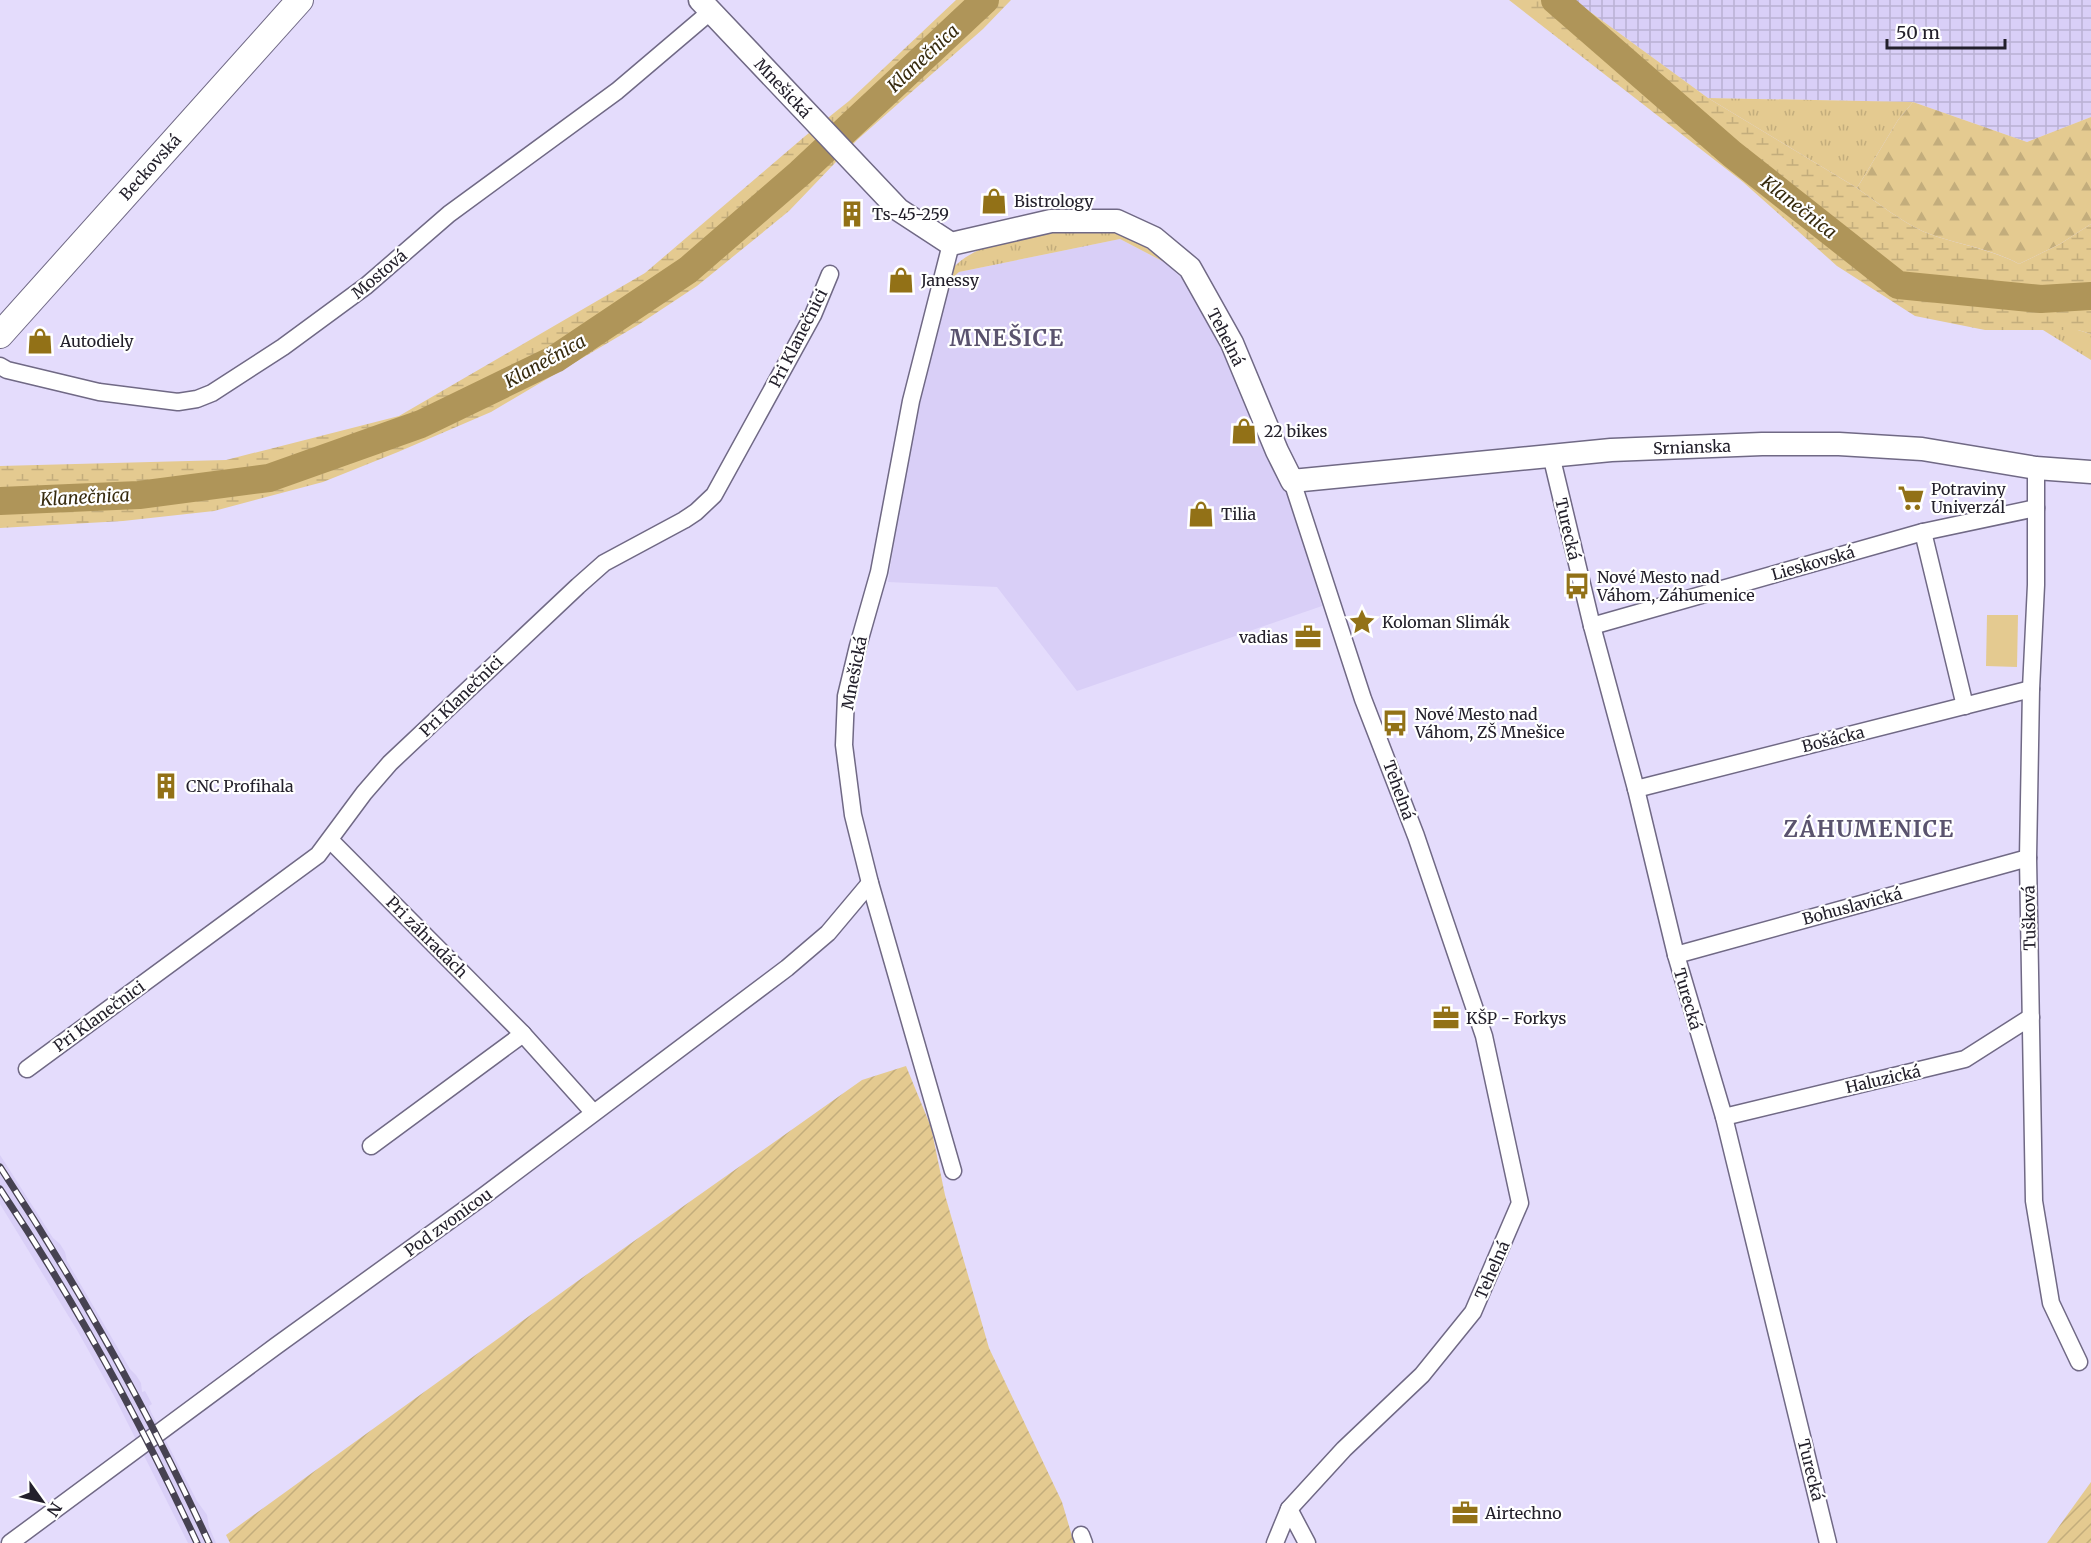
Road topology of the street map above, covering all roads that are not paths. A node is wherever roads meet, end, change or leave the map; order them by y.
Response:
1 (300, 0) edge
2 (705, 6) edge
3 (951, 244) junction
4 (830, 274) dead end
5 (0, 335) edge
6 (0, 366) edge
7 (1551, 455) junction
8 (2036, 468) junction
9 (2091, 472) edge
10 (1292, 481) junction
11 (2036, 508) junction
12 (1923, 532) junction
13 (1592, 626) junction
14 (2031, 689) junction
15 (1965, 706) junction
16 (1636, 789) junction
17 (330, 840) junction
18 (2028, 858) junction
19 (870, 883) junction
20 (1676, 955) junction
21 (2031, 1017) junction
22 (523, 1034) junction
23 (27, 1069) dead end
24 (593, 1112) junction
25 (1724, 1117) junction
26 (371, 1146) dead end
27 (953, 1171) dead end
28 (2079, 1362) dead end
29 (1289, 1509) junction
30 (10, 1543) edge
31 (1275, 1543) edge
32 (1307, 1543) edge
33 (1828, 1543) edge

1 - 5 main road, Beckovská
2 - 3 street, Mnešická
2 - 6 street, Mostová
3 - 10 street, Tehelná
3 - 19 street, Mnešická
4 - 17 street, Pri Klanečnici
7 - 8 street, Srnianska
7 - 10 street, Srnianska
7 - 13 street, Turecká
8 - 9 street, Srnianska
8 - 11 street, Tušková
10 - 29 street, Tehelná
11 - 12 street, Lieskovská
11 - 14 street, Tušková
12 - 13 street, Lieskovská
12 - 15 street
13 - 16 street, Turecká
14 - 15 street, Bošácka
14 - 18 street, Tušková
15 - 16 street, Bošácka
16 - 20 street, Turecká
17 - 22 street, Pri záhradách
17 - 23 street, Pri Klanečnici
18 - 20 street, Bohuslavická
18 - 21 street, Tušková
19 - 24 street, Pod zvonicou
19 - 27 street, Mnešická
20 - 25 street, Turecká
21 - 25 street, Haluzická
21 - 28 street, Tušková
22 - 24 street, Pri záhradách
22 - 26 street
24 - 30 street, Pod zvonicou
25 - 33 street, Turecká
29 - 31 street, Tehelná
29 - 32 street

